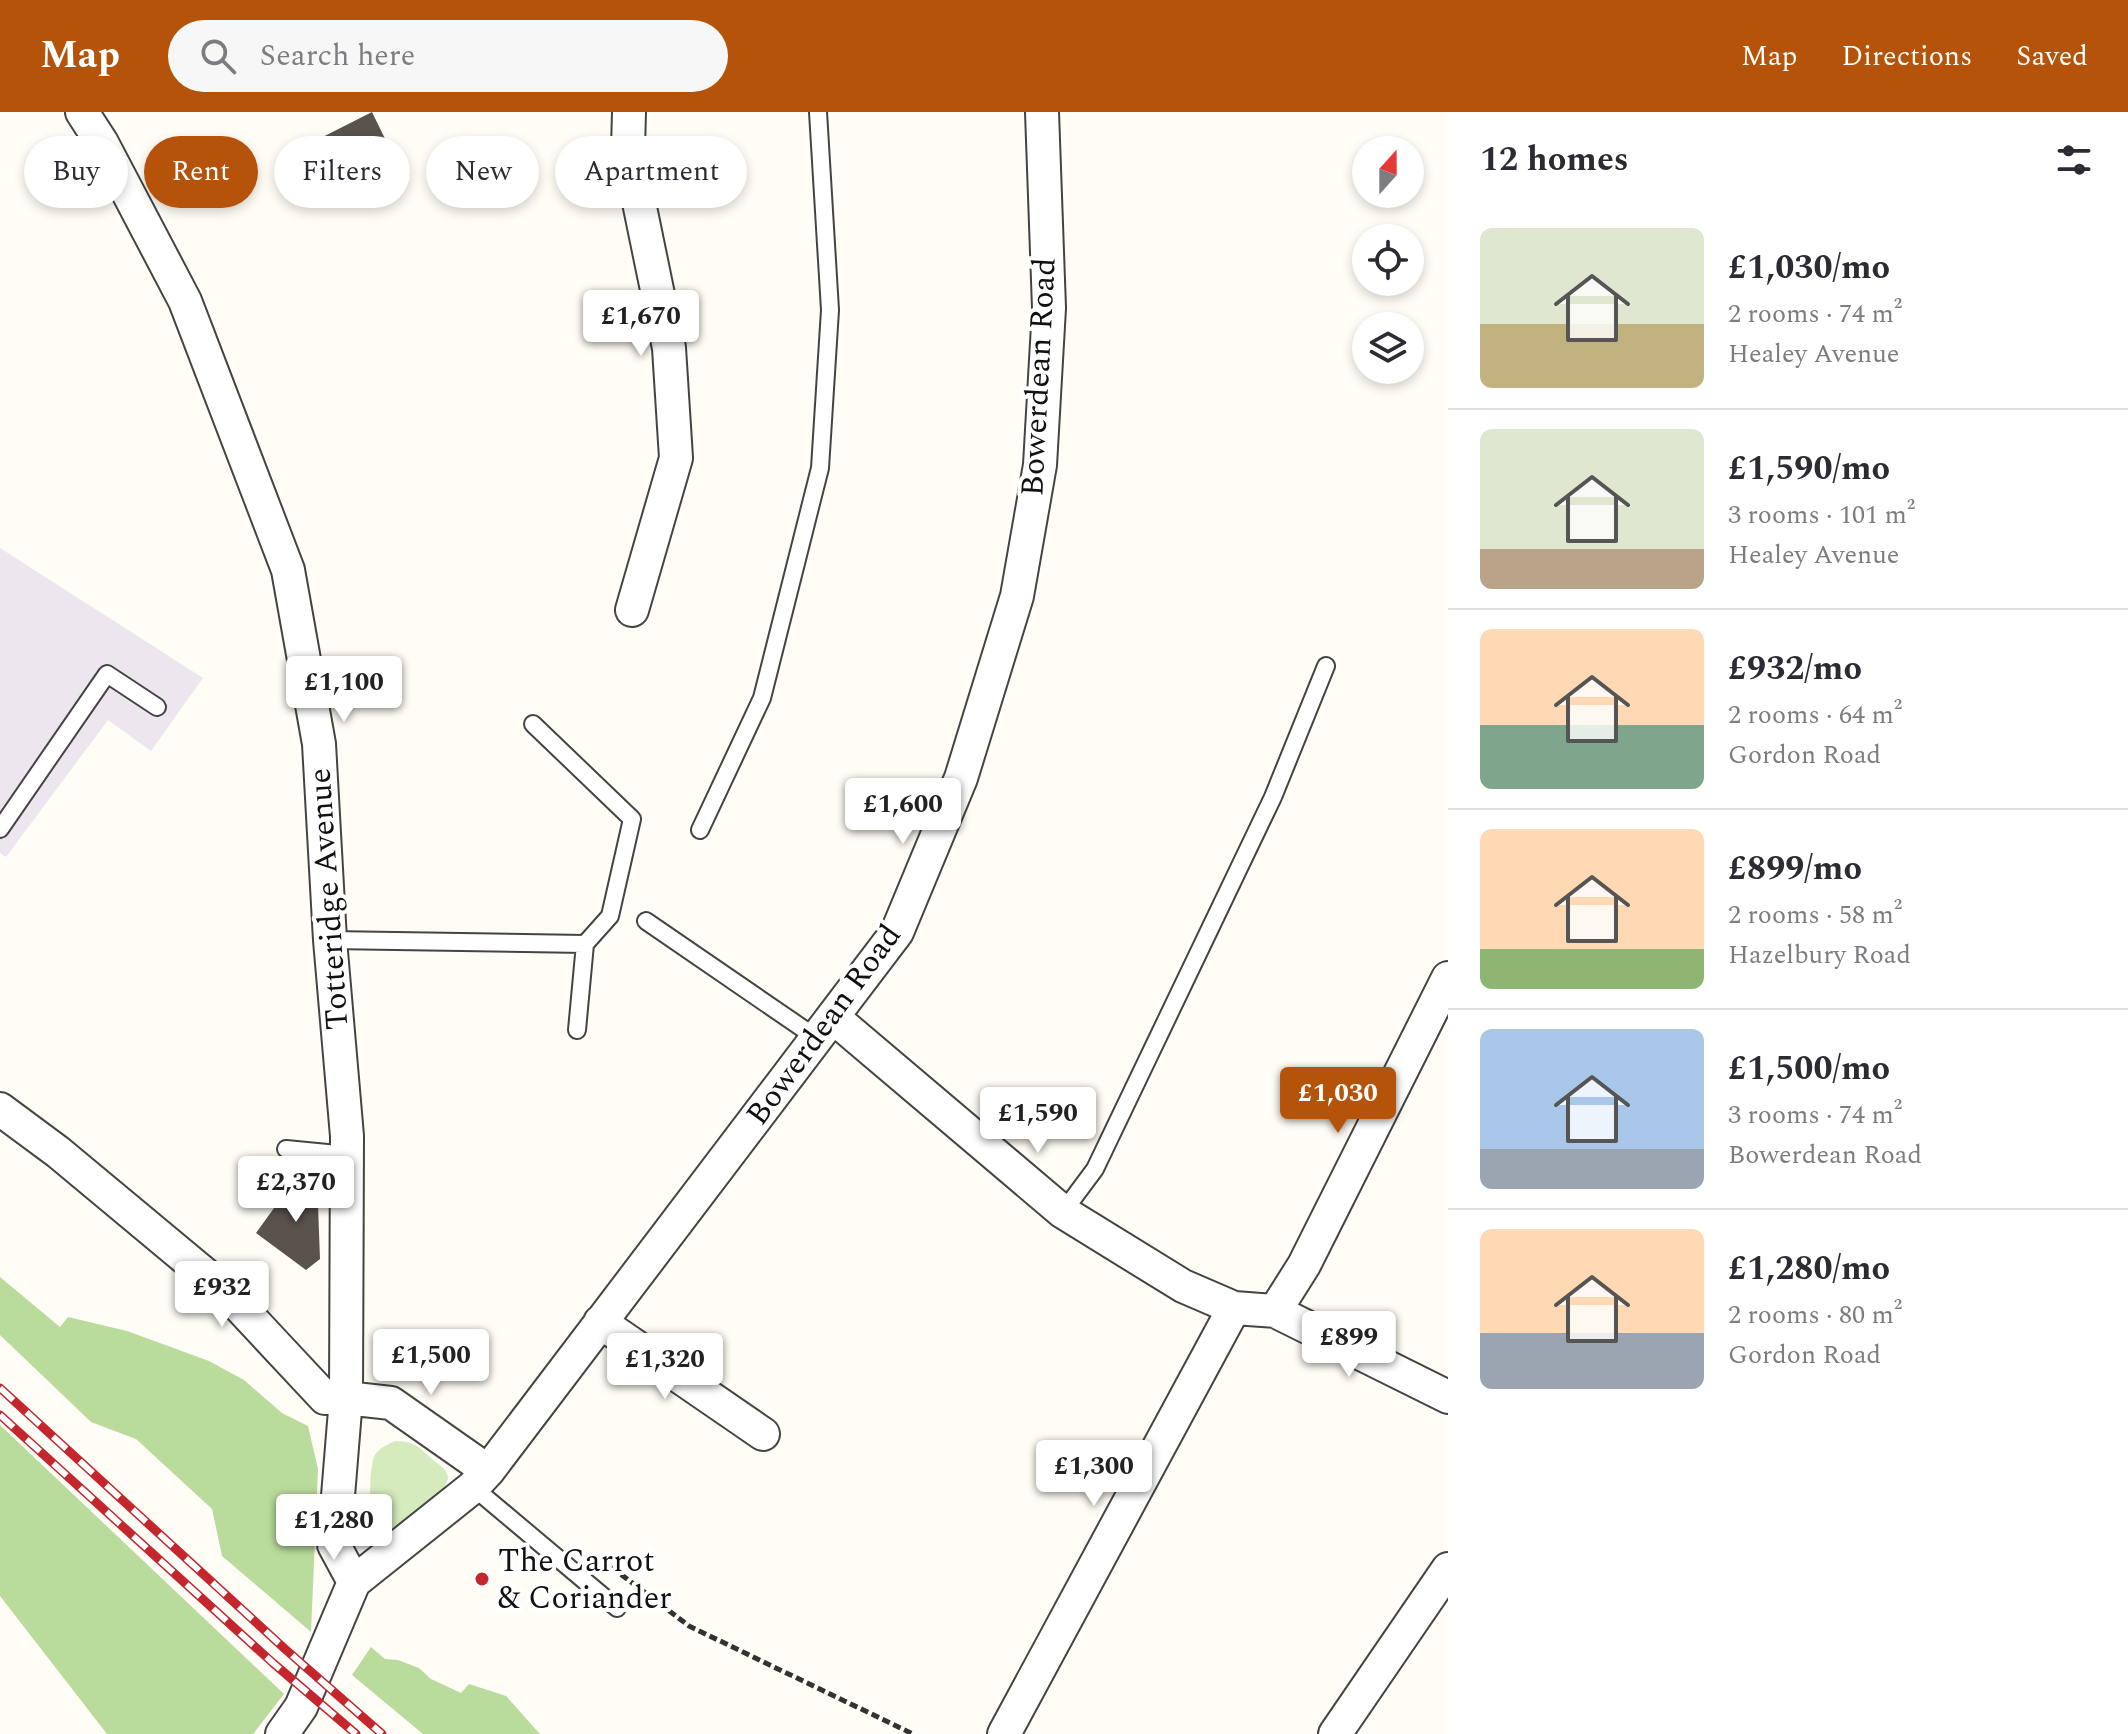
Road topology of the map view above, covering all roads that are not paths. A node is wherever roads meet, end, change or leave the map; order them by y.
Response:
1 (82, 112) edge
2 (629, 112) edge
3 (818, 112) edge
4 (1042, 112) edge
5 (632, 610) dead end
6 (1326, 666) dead end
7 (157, 707) dead end
8 (533, 724) dead end
9 (0, 829) edge
10 (700, 830) dead end
11 (646, 921) dead end
12 (330, 940) junction
13 (585, 944) junction
14 (1448, 978) edge
15 (826, 1028) junction
16 (577, 1030) dead end
17 (0, 1109) edge
18 (286, 1149) dead end
19 (348, 1155) junction
20 (1063, 1212) junction
21 (1234, 1308) junction
22 (1275, 1311) junction
23 (600, 1322) junction
24 (1448, 1397) edge
25 (346, 1398) junction
26 (763, 1434) dead end
27 (480, 1479) junction
28 (1448, 1569) edge
29 (354, 1582) junction
30 (617, 1608) dead end
31 (282, 1734) edge
32 (1004, 1734) edge
33 (1335, 1734) edge

1 - 12 street, Totteridge Avenue
2 - 5 street
3 - 10 lane
4 - 15 street, Bowerdean Road
6 - 20 lane
7 - 9 lane
8 - 13 lane
11 - 15 lane
12 - 13 lane
12 - 19 street, Totteridge Avenue
13 - 16 lane
14 - 22 street
15 - 20 street
15 - 23 street, Bowerdean Road
17 - 25 street
18 - 19 lane
19 - 25 street, Totteridge Avenue
20 - 21 street
21 - 22 street
21 - 32 street
22 - 24 street
23 - 26 street
23 - 27 street, Bowerdean Road
25 - 27 street
25 - 29 street, Totteridge Avenue
27 - 29 street, Bowerdean Road
27 - 30 lane
28 - 33 street
29 - 31 street

